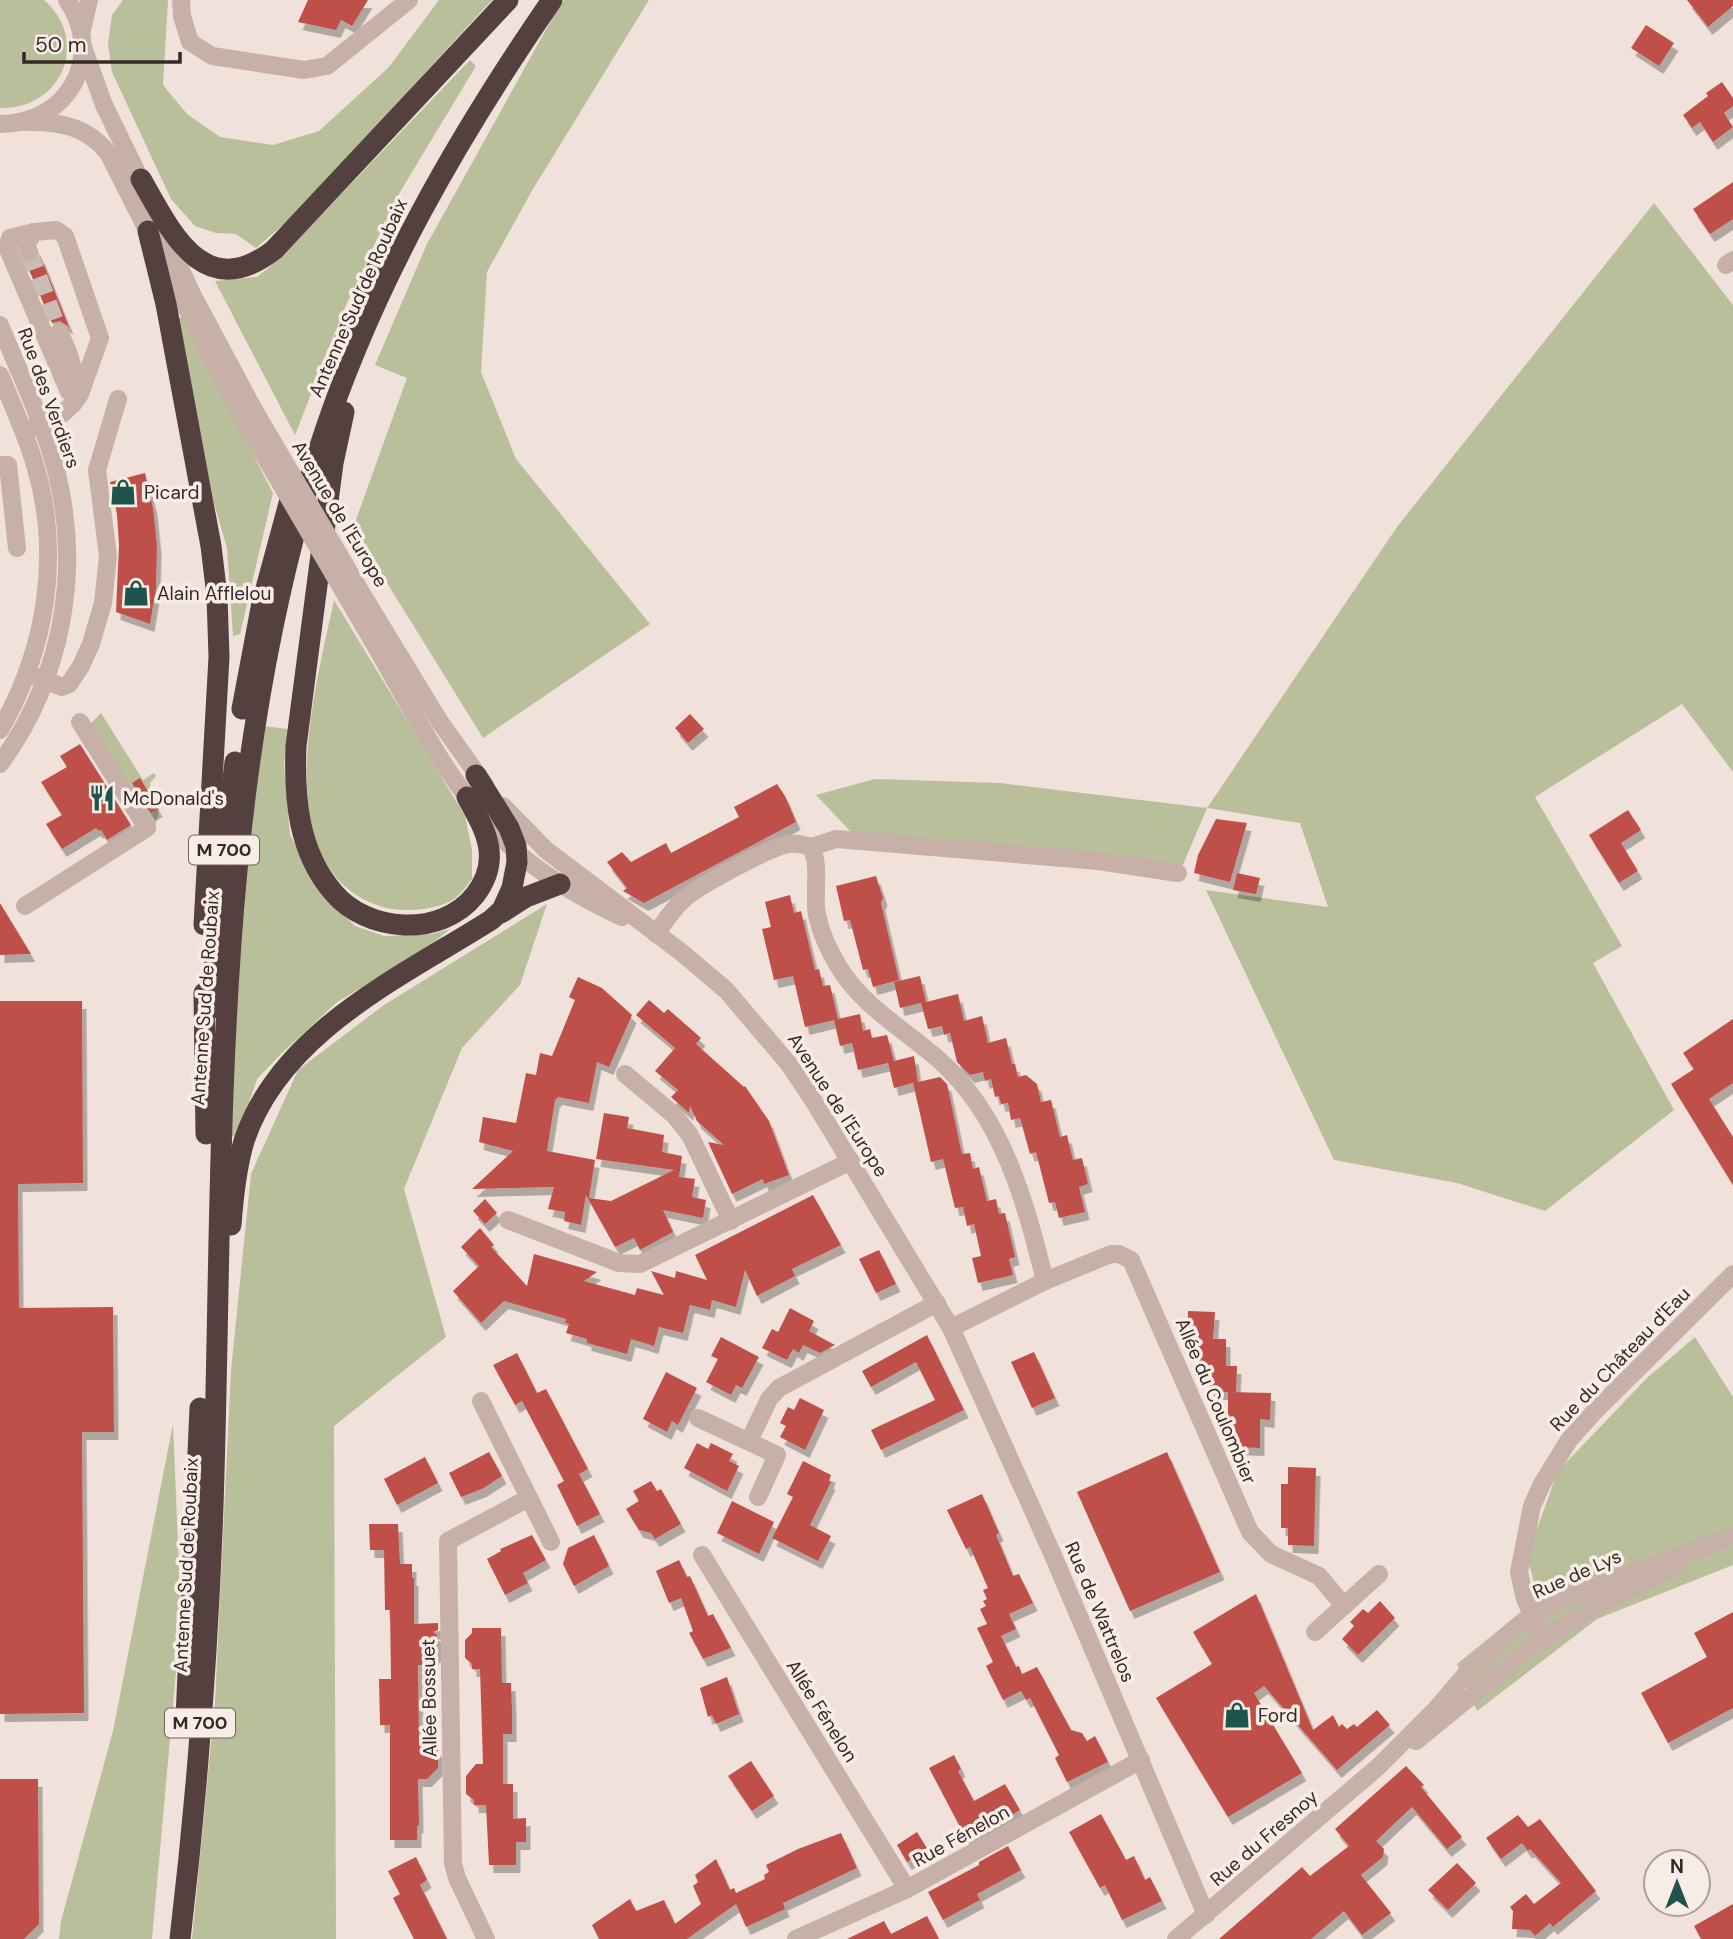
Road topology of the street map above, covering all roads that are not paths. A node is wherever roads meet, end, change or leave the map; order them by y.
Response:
1 (67, 0) edge
2 (89, 0) edge
3 (181, 0) edge
4 (410, 0) edge
5 (508, 0) edge
6 (536, 0) edge
7 (552, 0) edge
8 (83, 40) junction
9 (12, 123) edge
10 (0, 139) edge
11 (141, 179) junction
12 (148, 231) junction
13 (34, 232) junction
14 (29, 252) tunnel mouth
15 (391, 271) junction
16 (0, 325) edge
17 (60, 332) tunnel mouth
18 (70, 355) junction
19 (94, 355) junction
20 (0, 374) edge
21 (69, 392) junction
22 (118, 399) dead end
23 (249, 414) junction
24 (38, 420) junction
25 (21, 426) junction
26 (0, 465) edge
27 (17, 548) dead end
28 (27, 674) junction
29 (45, 681) junction
30 (80, 722) dead end
31 (0, 730) edge
32 (0, 764) edge
33 (476, 775) junction
34 (467, 797) junction
35 (810, 847) junction
36 (517, 852) junction
37 (1178, 873) dead end
38 (560, 884) junction
39 (25, 906) dead end
40 (491, 920) junction
41 (656, 934) junction
42 (625, 1074) dead end
43 (206, 1134) junction
44 (851, 1161) junction
45 (508, 1220) dead end
46 (731, 1221) junction
47 (1733, 1274) edge
48 (1045, 1281) junction
49 (937, 1303) junction
50 (951, 1328) junction
51 (215, 1391) junction
52 (481, 1401) dead end
53 (698, 1418) dead end
54 (748, 1441) junction
55 (758, 1497) dead end
56 (529, 1498) junction
57 (1733, 1539) edge
58 (551, 1542) dead end
59 (702, 1555) dead end
60 (1379, 1574) dead end
61 (1344, 1606) junction
62 (1533, 1616) junction
63 (1315, 1632) dead end
64 (1544, 1638) junction
65 (1434, 1720) junction
66 (1141, 1760) junction
67 (907, 1889) junction
68 (1206, 1915) junction
69 (166, 1939) edge
70 (180, 1939) edge
71 (486, 1939) edge
72 (796, 1939) edge
73 (1176, 1939) edge

1 - 8 street, Avenue de l'Europe
2 - 8 street
3 - 4 street
5 - 11 highway
6 - 43 highway, Antenne Sud de Roubaix / M 700
7 - 15 highway, Antenne Sud de Roubaix / M 700
8 - 9 street
8 - 11 street, Avenue de l'Europe
9 - 10 street
9 - 12 street, Avenue de l'Europe
11 - 23 street, Avenue de l'Europe
12 - 23 street, Avenue de l'Europe
12 - 43 highway
13 - 14 street
13 - 19 street
13 - 21 street
15 - 34 highway
15 - 51 highway, Antenne Sud de Roubaix / M 700
16 - 24 street, Rue des Verdiers
17 - 18 street
18 - 19 street
18 - 21 street
19 - 24 street
20 - 25 street, Rue des Verdiers
21 - 24 street
22 - 29 street
23 - 33 street, Avenue de l'Europe, bridge
23 - 34 street, Avenue de l'Europe, bridge
24 - 25 street
24 - 29 street, Rue des Verdiers
25 - 28 street, Rue des Verdiers
26 - 27 street
28 - 29 street
28 - 31 street, Rue des Verdiers
29 - 32 street, Rue des Verdiers
30 - 39 street
33 - 36 highway
33 - 41 street, Avenue de l'Europe
34 - 36 street, Avenue de l'Europe
35 - 37 street
35 - 41 street
35 - 48 street
36 - 38 street, Avenue de l'Europe
36 - 40 highway
38 - 40 highway
38 - 41 street, Avenue de l'Europe
40 - 51 highway
41 - 44 street, Avenue de l'Europe
42 - 46 street
43 - 69 highway, Antenne Sud de Roubaix / M 700
44 - 46 street
44 - 49 street, Avenue de l'Europe
45 - 46 street
47 - 62 street, Rue du Château d'Eau
48 - 50 street, Allée du Coulombier
48 - 61 street, Allée du Coulombier
49 - 50 street, Avenue de l'Europe
49 - 54 street
50 - 66 street, Rue de Wattrelos
51 - 70 highway, Antenne Sud de Roubaix / M 700
52 - 56 street
53 - 54 street
54 - 55 street
56 - 58 street
56 - 71 street, Allée Bossuet
57 - 62 street, Rue de Lys
57 - 64 street, Rue de Lys
59 - 67 street, Allée Fénelon
60 - 61 street
61 - 63 street
62 - 64 street, Rue du Château d'Eau
62 - 65 street, Rue de Lys
64 - 65 street, Rue de Lys
65 - 68 street, Rue du Fresnoy
66 - 67 street, Rue Fénelon
66 - 68 street, Rue de Wattrelos
67 - 72 street, Rue Fénelon
68 - 73 street, Rue du Fresnoy

